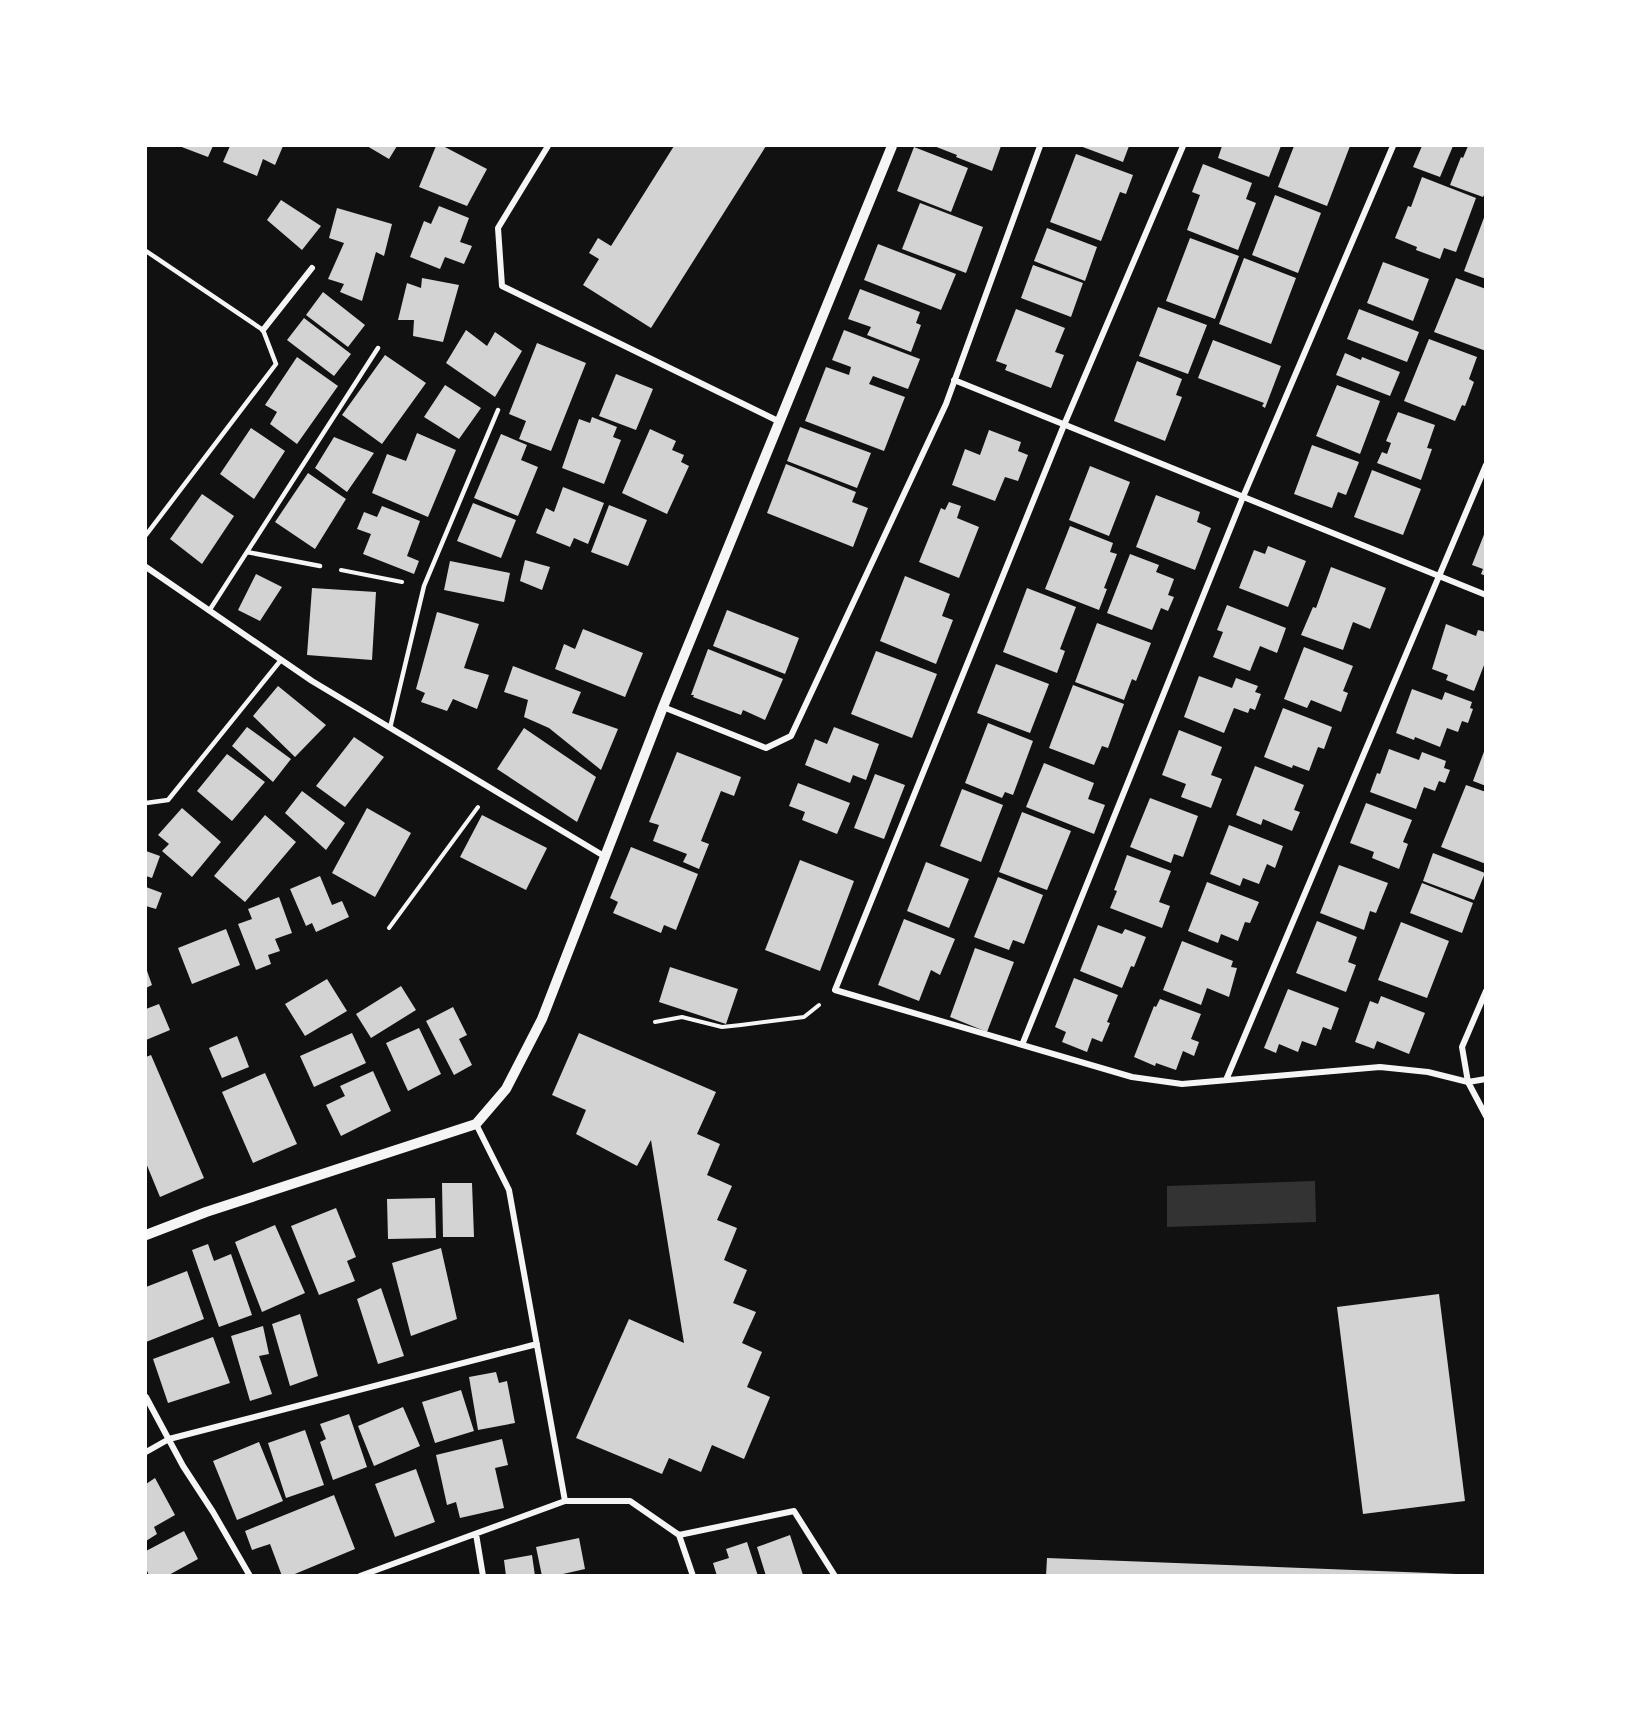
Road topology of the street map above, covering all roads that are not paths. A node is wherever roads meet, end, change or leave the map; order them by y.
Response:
1 (548, 146) edge
2 (892, 146) edge
3 (1040, 146) edge
4 (1183, 146) edge
5 (1393, 146) edge
6 (146, 250) edge
7 (312, 268) dead end
8 (263, 330) junction
9 (378, 348) dead end
10 (954, 380) junction
11 (498, 410) dead end
12 (780, 422) junction
13 (1064, 424) junction
14 (1485, 465) edge
15 (1243, 497) junction
16 (146, 535) edge
17 (247, 552) junction
18 (320, 566) road end
19 (146, 567) edge
20 (1439, 576) junction
21 (1485, 595) edge
22 (209, 611) junction
23 (281, 660) junction
24 (663, 707) junction
25 (390, 728) junction
26 (146, 803) edge
27 (604, 856) junction
28 (1485, 991) edge
29 (1022, 1045) junction
30 (1485, 1078) edge
31 (1226, 1080) junction
32 (1468, 1082) junction
33 (1485, 1116) edge
34 (476, 1124) junction
35 (146, 1235) edge
36 (537, 1344) junction
37 (146, 1397) edge
38 (169, 1439) junction
39 (146, 1452) edge
40 (565, 1502) junction
41 (476, 1534) junction
42 (679, 1535) junction
43 (250, 1575) edge
44 (360, 1575) edge
45 (483, 1575) edge
46 (693, 1575) edge
47 (835, 1575) edge

1 - 12 street
2 - 12 street
3 - 10 street
4 - 13 street
5 - 15 street
6 - 8 lane
7 - 8 street
8 - 16 lane
9 - 17 lane
10 - 13 street
10 - 24 street
11 - 25 lane
12 - 24 street
13 - 15 street
13 - 29 street
14 - 20 street
15 - 20 street
15 - 29 street
17 - 18 lane
17 - 22 lane
19 - 22 street
20 - 21 street
20 - 31 street
22 - 23 street
23 - 25 street
23 - 26 lane
24 - 27 street
25 - 27 street
27 - 34 street
28 - 32 street
29 - 31 street
30 - 32 street
31 - 32 street
32 - 33 street
34 - 35 street
34 - 36 street
36 - 38 street
36 - 40 street
37 - 38 street
38 - 39 street
38 - 43 street
40 - 41 street
40 - 42 street
41 - 44 street
41 - 45 street
42 - 46 street
42 - 47 street

